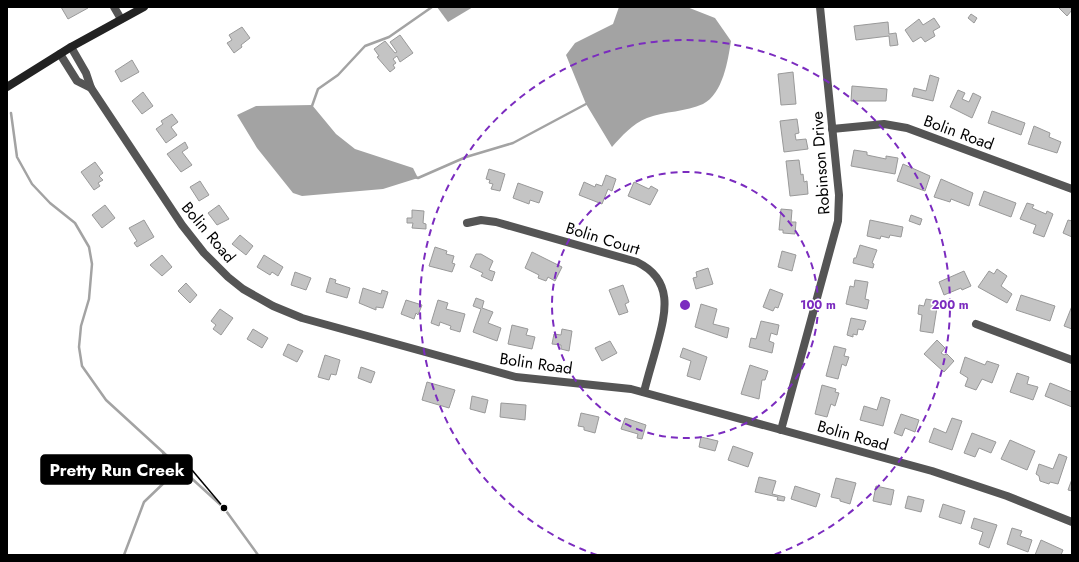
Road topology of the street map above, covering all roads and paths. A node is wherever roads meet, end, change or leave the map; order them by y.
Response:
1 (114, 7) edge
2 (144, 7) edge
3 (820, 7) edge
4 (121, 19) junction
5 (70, 47) junction
6 (60, 54) junction
7 (7, 87) edge
8 (90, 88) junction
9 (832, 129) junction
10 (1072, 188) edge
11 (467, 223) dead end
12 (976, 324) dead end
13 (1072, 360) edge
14 (644, 392) junction
15 (781, 430) junction
16 (1072, 522) edge

1 - 4 street
2 - 4 main road
3 - 9 street, Robinson Drive
4 - 5 main road
5 - 6 main road
5 - 8 street, Bolin Road
6 - 7 main road
6 - 8 street, Bolin Road
8 - 14 street, Bolin Road
9 - 10 street, Bolin Road
9 - 15 street, Robinson Drive
11 - 14 street, Bolin Court
12 - 13 street
14 - 15 street, Bolin Road
15 - 16 street, Bolin Road

